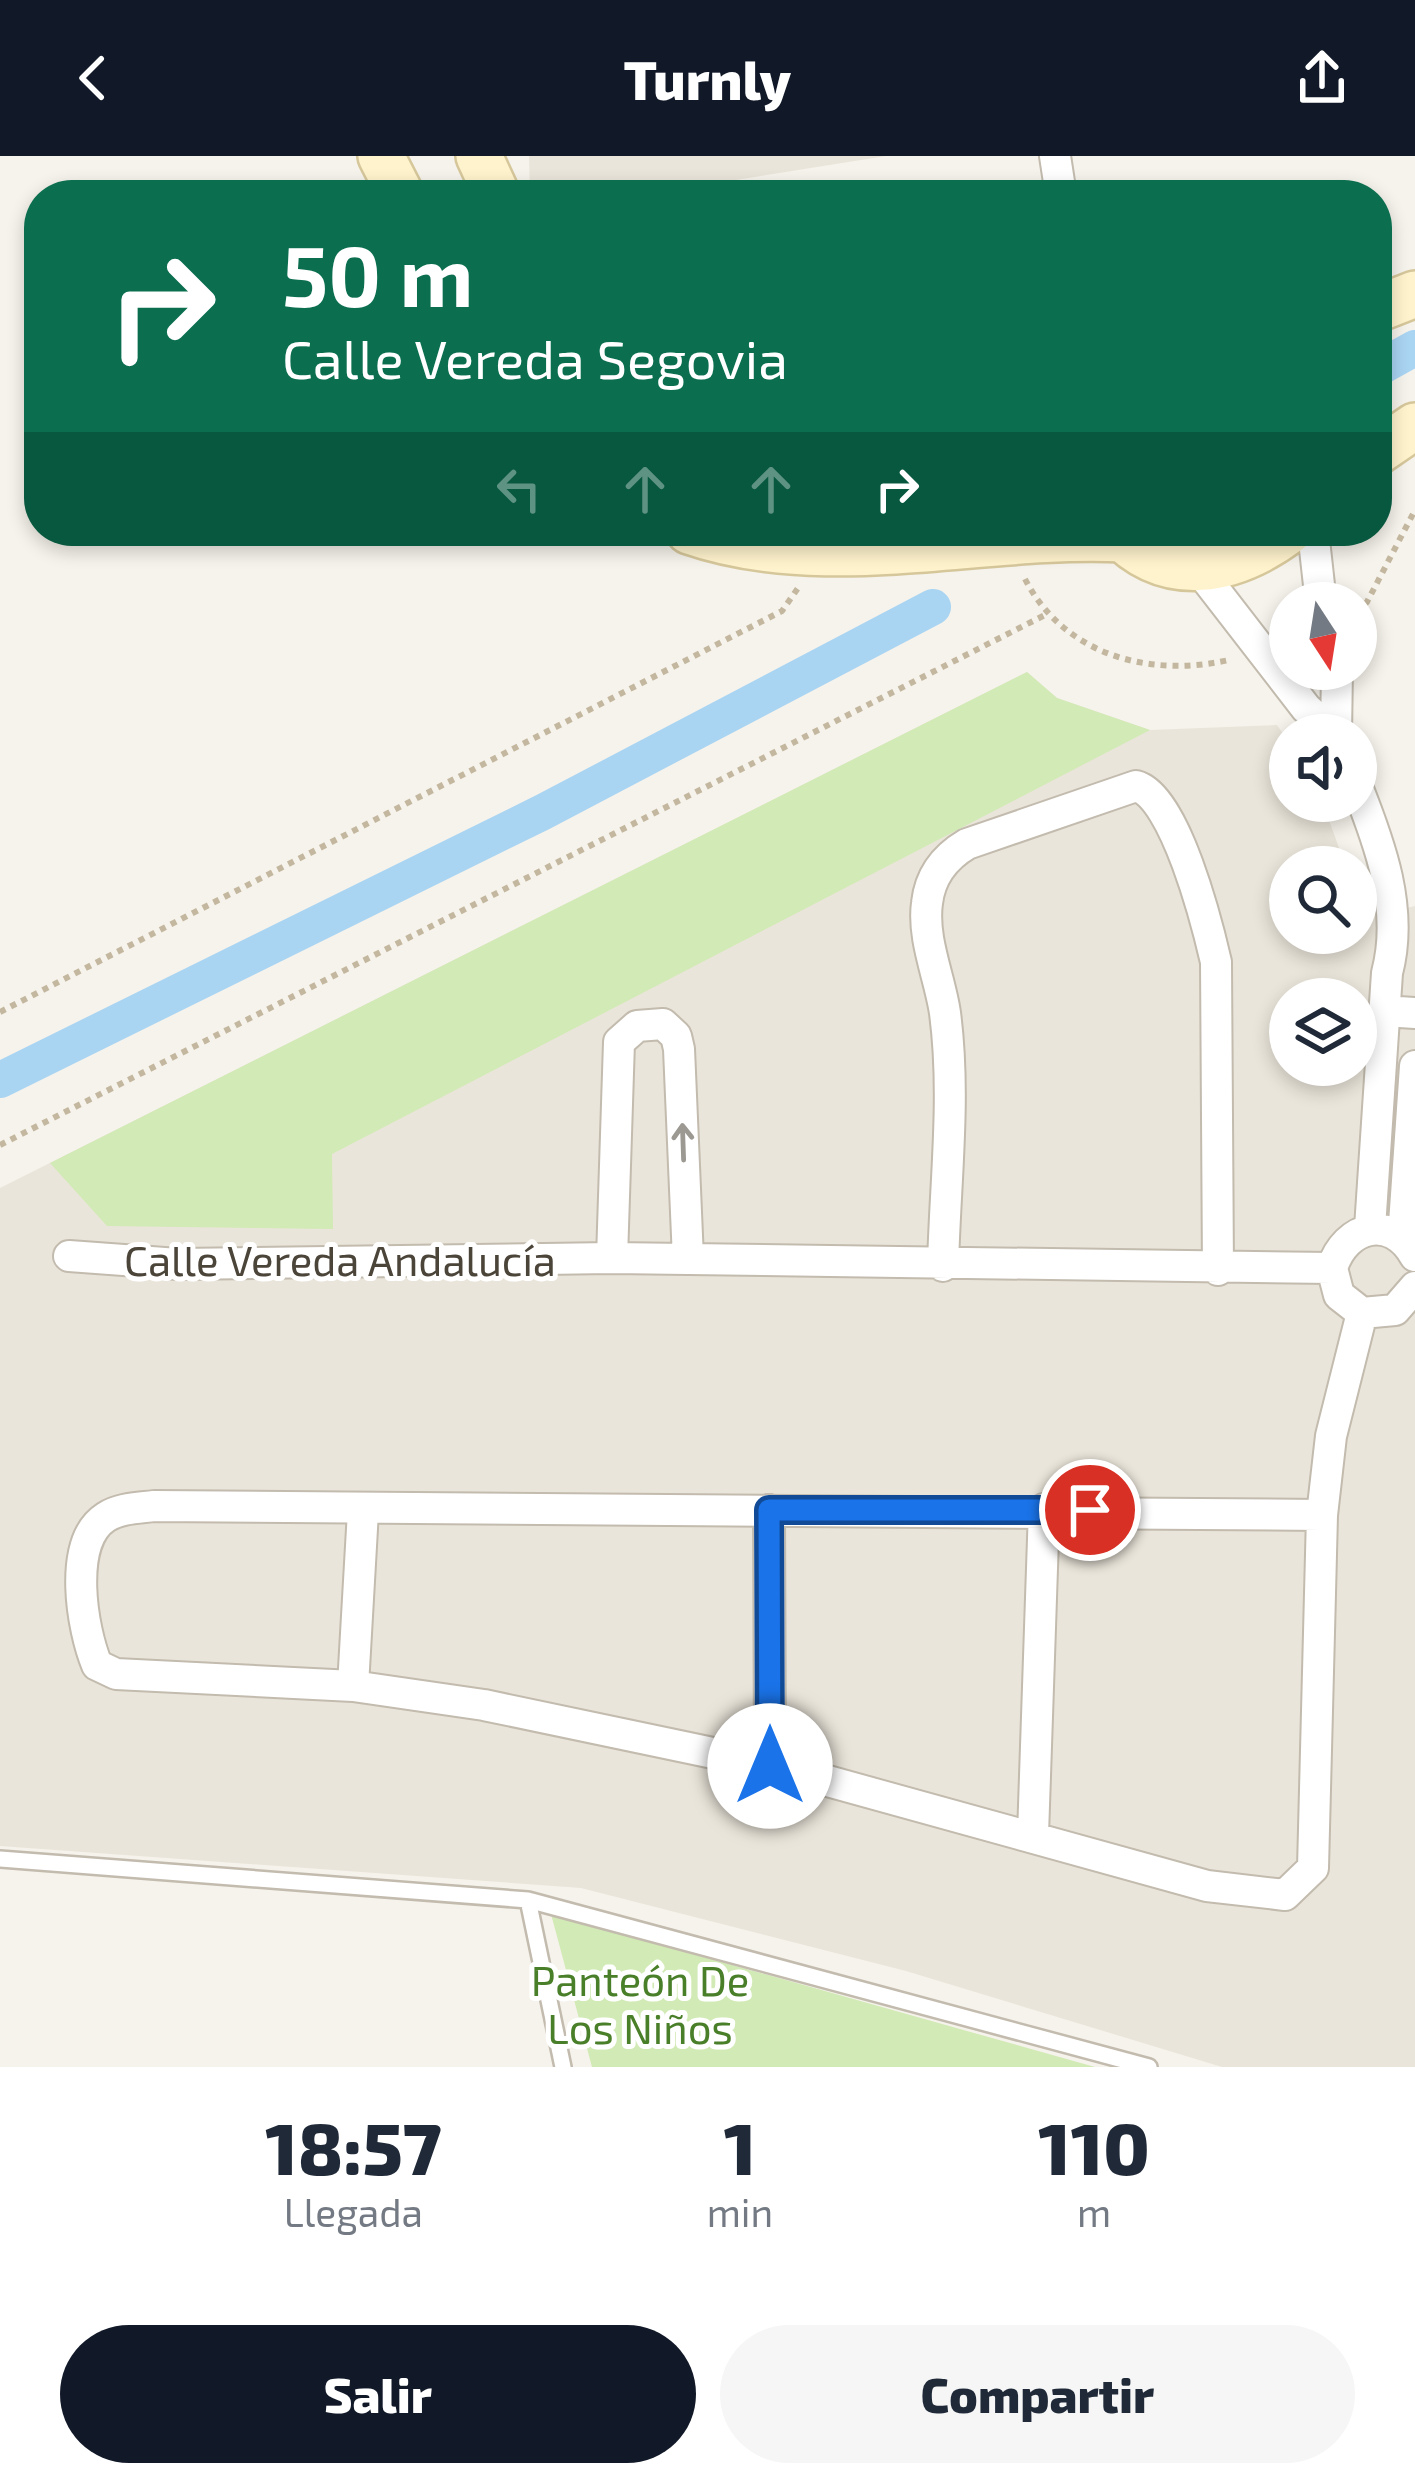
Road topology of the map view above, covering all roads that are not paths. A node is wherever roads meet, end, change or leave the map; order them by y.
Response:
1 (741, 546) edge
2 (955, 546) edge
3 (1136, 546) edge
4 (1269, 546) edge
5 (1315, 546) edge
6 (1200, 571) junction
7 (1319, 582) edge
8 (1317, 714) edge
9 (1371, 822) edge
10 (1406, 972) edge
11 (1400, 1012) edge
12 (1415, 1066) edge
13 (1380, 1125) junction
14 (1414, 1125) edge
15 (1370, 1228) junction
16 (1409, 1247) edge
17 (69, 1256) dead end
18 (612, 1258) junction
19 (688, 1259) junction
20 (943, 1266) junction
21 (1332, 1268) junction
22 (1218, 1270) junction
23 (1415, 1287) edge
24 (1362, 1313) junction
25 (1044, 1509) junction
26 (769, 1510) junction
27 (363, 1511) junction
28 (1322, 1515) junction
29 (353, 1686) junction
30 (770, 1766) junction
31 (1033, 1835) junction
32 (0, 1858) edge
33 (528, 1900) junction
34 (563, 2067) edge
35 (1149, 2067) edge

1 - 2 main road
3 - 6 main road
4 - 6 main road
5 - 7 street
6 - 8 street
9 - 10 street
10 - 11 street
11 - 13 street
12 - 14 street
13 - 14 street
13 - 15 street
14 - 16 street
15 - 16 street
15 - 21 street
17 - 18 street, Calle Vereda Andalucía
18 - 19 street, Calle Vereda Andalucía
19 -> 18 street, Calle Vereda Andalucía
19 - 20 street, Calle Vereda Andalucía
20 - 22 street, Calle Vereda Andalucía
20 - 22 street
21 - 22 street, Calle Vereda Andalucía
21 - 24 street
23 - 24 street
24 - 28 street
25 - 26 street
25 - 28 street
25 - 31 street
26 - 27 street
26 - 30 street
27 - 29 street
27 - 29 street
28 - 31 street
29 - 30 street
30 - 31 street
32 - 33 lane
33 - 34 lane
33 - 35 lane

